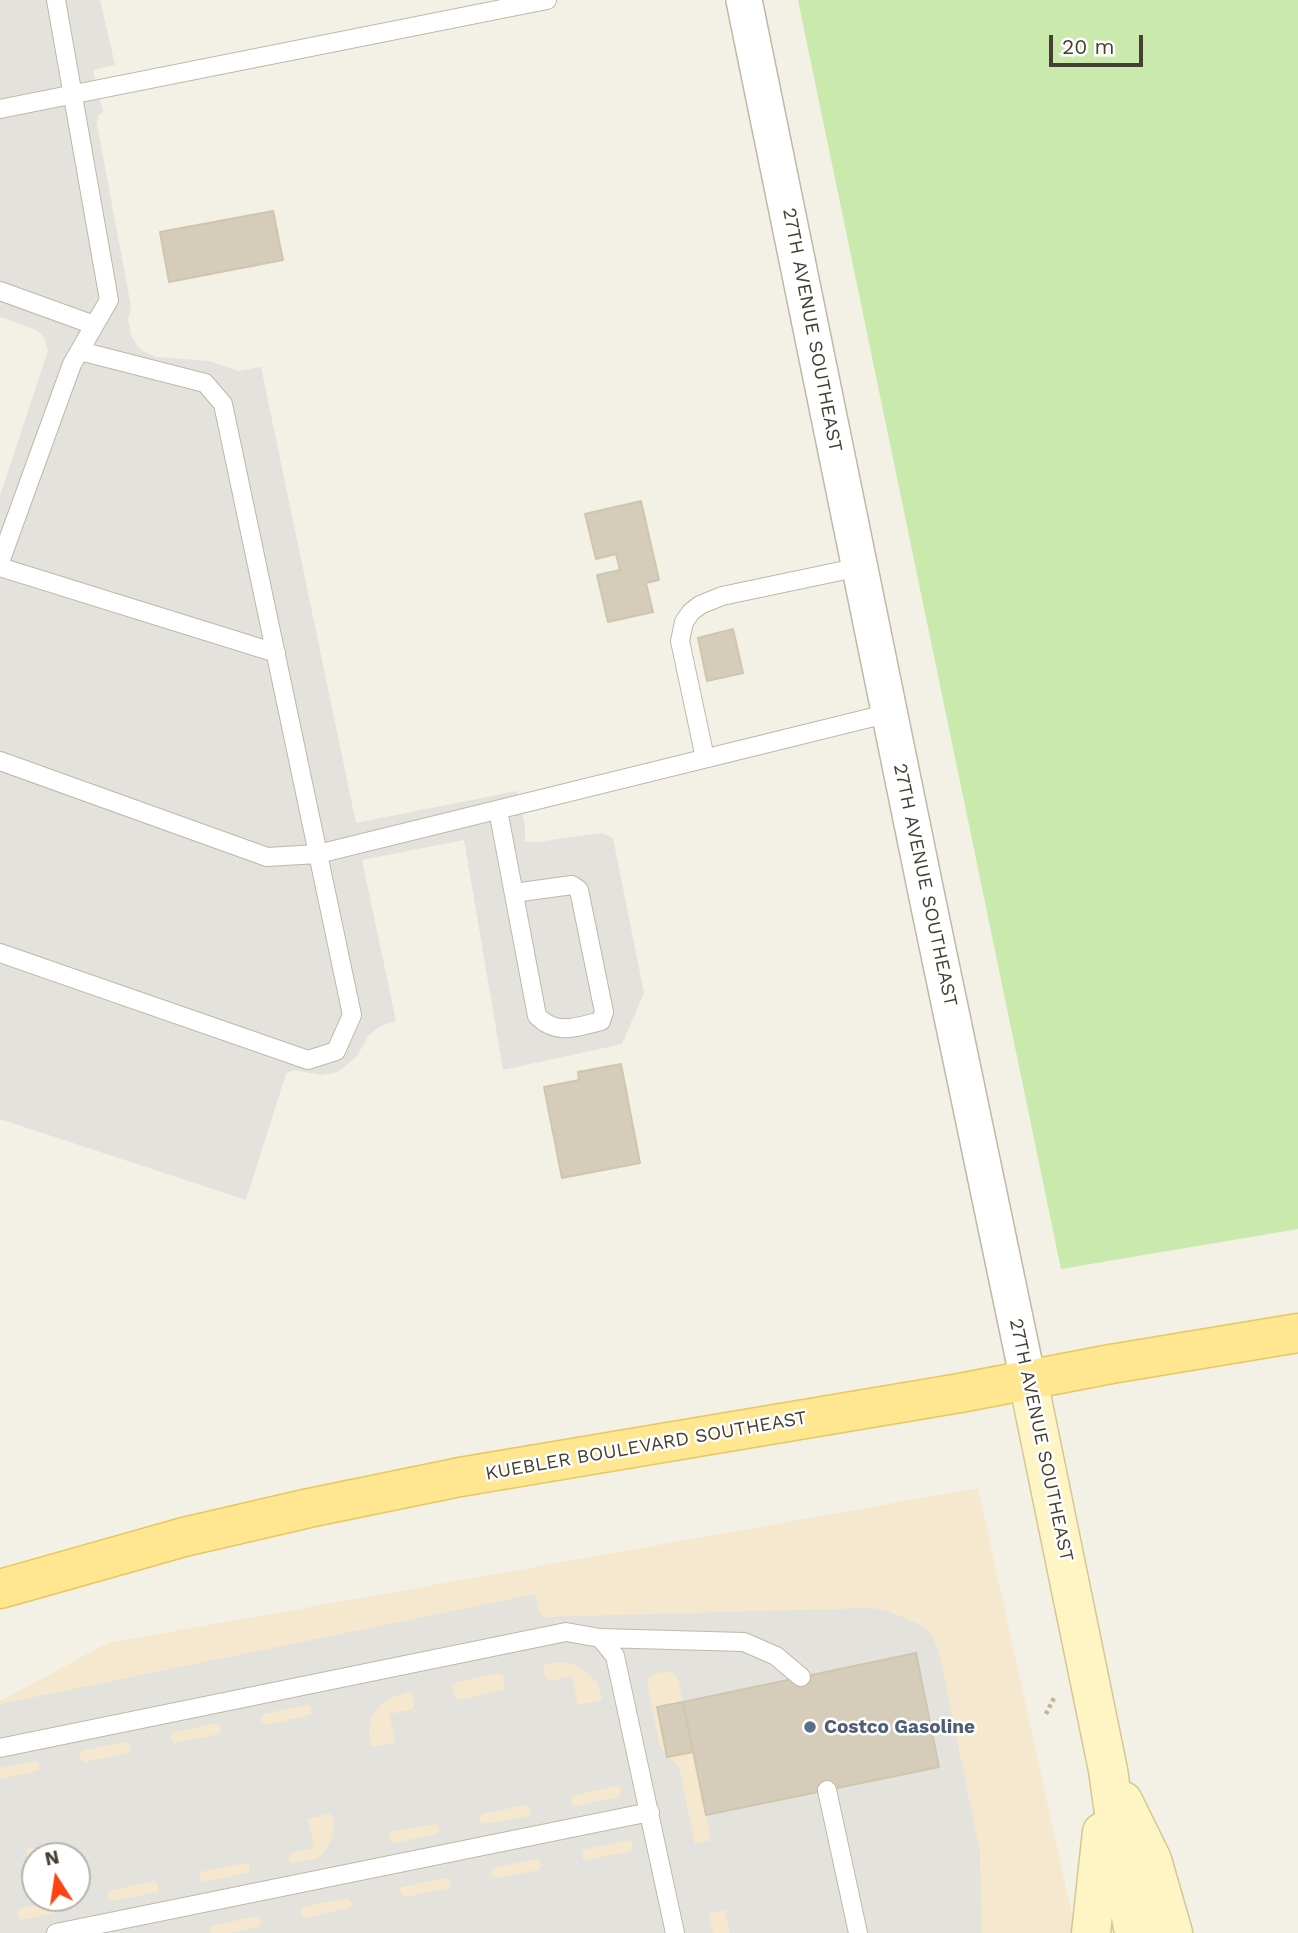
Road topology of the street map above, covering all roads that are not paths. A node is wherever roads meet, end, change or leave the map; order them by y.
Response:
1 (56, 0) edge
2 (547, 0) edge
3 (744, 0) edge
4 (73, 94) junction
5 (0, 109) edge
6 (0, 291) edge
7 (94, 325) junction
8 (80, 351) junction
9 (0, 564) edge
10 (860, 567) junction
11 (276, 653) junction
12 (890, 713) junction
13 (705, 758) junction
14 (0, 761) edge
15 (498, 810) junction
16 (318, 854) junction
17 (514, 893) junction
18 (0, 953) edge
19 (1298, 1333) edge
20 (1028, 1380) junction
21 (0, 1589) edge
22 (600, 1637) junction
23 (802, 1677) dead end
24 (0, 1748) edge
25 (1108, 1770) junction
26 (827, 1790) dead end
27 (650, 1812) junction
28 (56, 1933) edge
29 (675, 1933) edge
30 (858, 1933) edge
31 (1091, 1933) edge
32 (1133, 1933) edge
33 (1173, 1933) edge

1 - 4 lane
2 - 4 lane
3 - 10 street, 27TH AVENUE SOUTHEAST
4 - 5 lane
4 - 7 lane
6 - 7 lane
7 - 8 lane
8 - 9 lane
8 - 11 lane
9 - 11 lane
10 - 12 street, 27TH AVENUE SOUTHEAST
10 - 13 lane
11 - 16 lane
12 - 13 lane
12 - 20 street, 27TH AVENUE SOUTHEAST
13 - 15 lane
14 - 16 lane
15 - 16 lane
15 - 17 lane
16 - 18 lane
17 - 17 lane
19 - 20 main road, KUEBLER BOULEVARD SOUTHEAST
20 - 21 main road, KUEBLER BOULEVARD SOUTHEAST
20 - 25 street, 27TH AVENUE SOUTHEAST
22 - 23 lane
22 - 24 lane
22 - 27 lane
25 - 31 street
25 - 32 street, 27TH AVENUE SOUTHEAST
25 - 33 street, 27TH AVENUE SOUTHEAST
26 - 30 lane
27 - 28 lane
27 - 29 lane

